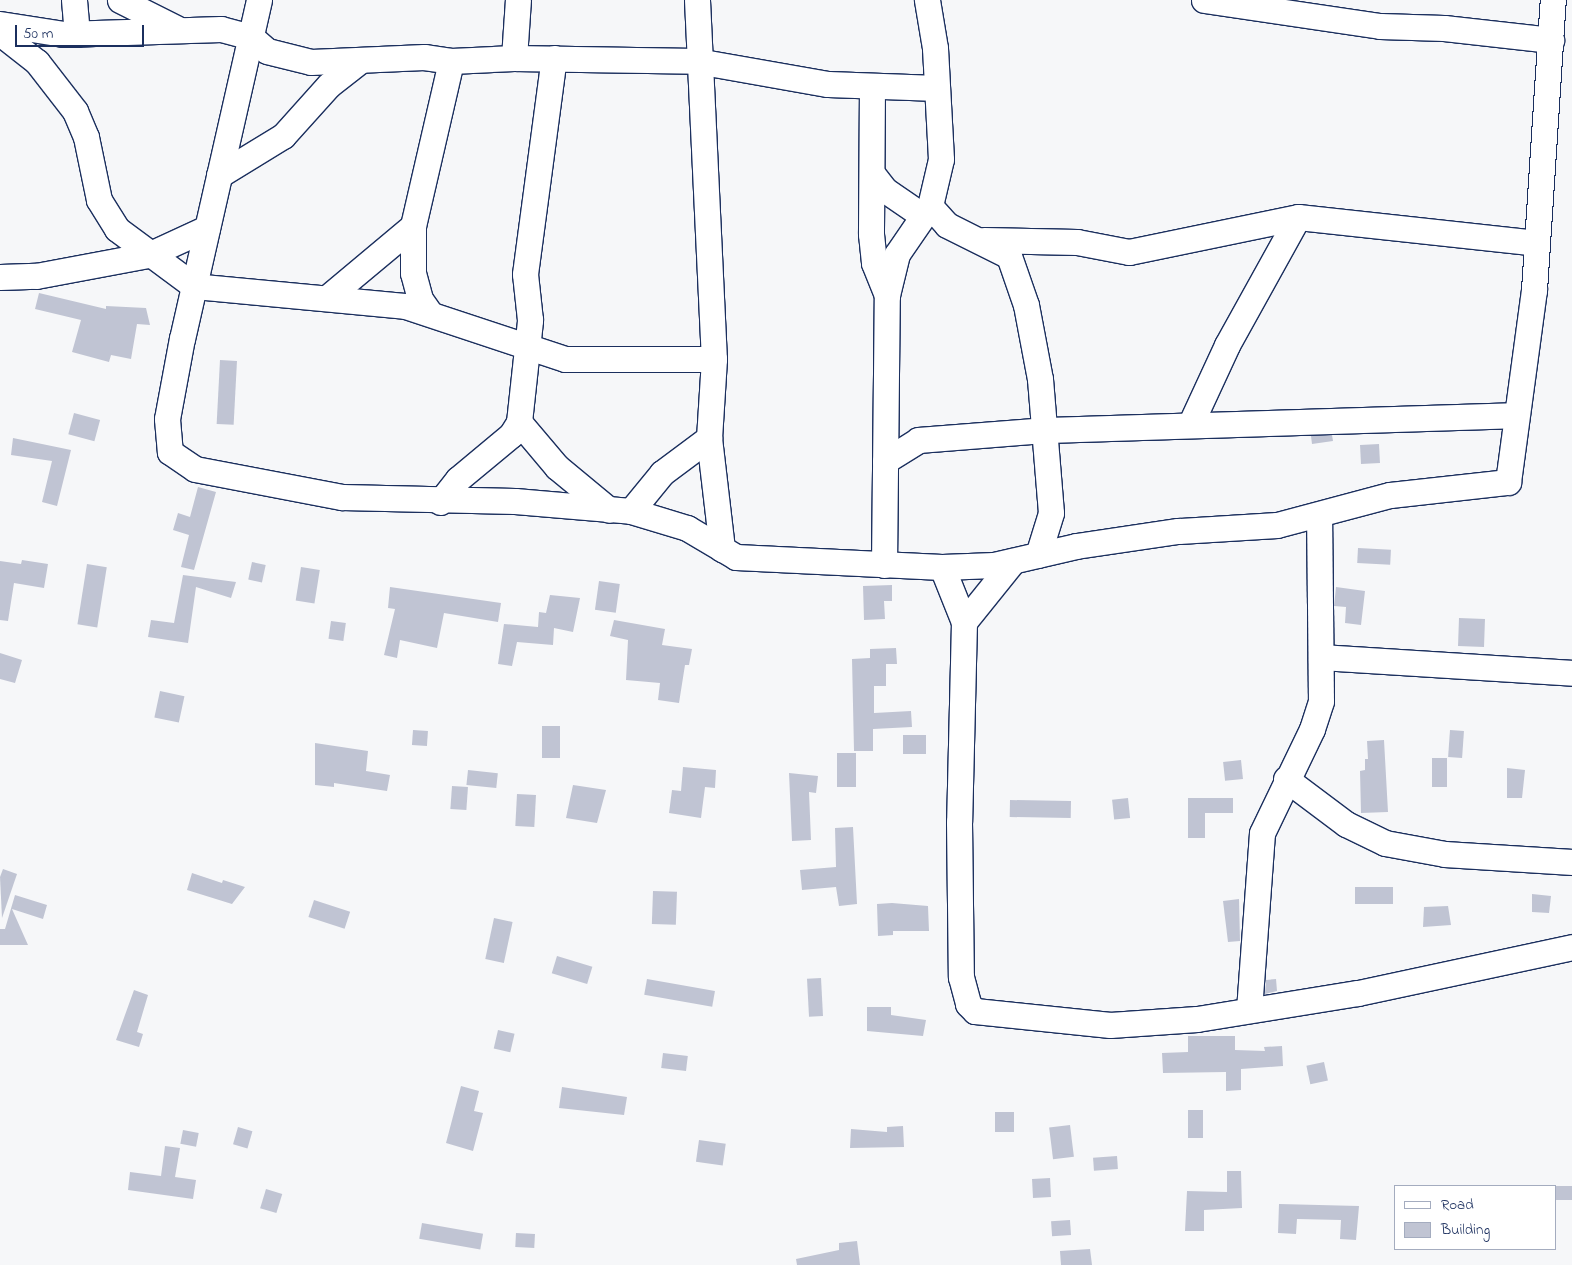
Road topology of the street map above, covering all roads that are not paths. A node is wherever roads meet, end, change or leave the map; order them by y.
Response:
1 (74, 0) edge
2 (120, 0) edge
3 (259, 0) edge
4 (518, 0) edge
5 (697, 0) edge
6 (927, 0) edge
7 (1204, 0) edge
8 (1553, 0) edge
9 (0, 24) edge
10 (179, 30) junction
11 (0, 34) edge
12 (77, 34) junction
13 (251, 37) junction
14 (1551, 40) junction
15 (514, 58) junction
16 (554, 58) junction
17 (360, 61) junction
18 (451, 61) junction
19 (697, 61) junction
20 (872, 86) junction
21 (937, 88) junction
22 (219, 175) junction
23 (874, 176) junction
24 (926, 211) junction
25 (1298, 217) junction
26 (413, 226) junction
27 (207, 228) junction
28 (984, 240) junction
29 (1536, 243) junction
30 (148, 255) junction
31 (0, 277) edge
32 (194, 286) junction
33 (887, 295) junction
34 (328, 297) junction
35 (430, 312) junction
36 (526, 347) junction
37 (714, 359) junction
38 (1516, 415) junction
39 (519, 422) junction
40 (1191, 423) junction
41 (885, 427) junction
42 (1044, 430) junction
43 (710, 438) junction
44 (918, 440) junction
45 (885, 461) junction
46 (440, 502) junction
47 (620, 511) junction
48 (1051, 513) junction
49 (1319, 515) junction
50 (1076, 546) junction
51 (722, 549) junction
52 (1038, 555) junction
53 (1013, 561) junction
54 (884, 565) junction
55 (942, 567) junction
56 (964, 622) junction
57 (1321, 657) junction
58 (1572, 673) edge
59 (1286, 779) junction
60 (1572, 862) edge
61 (1572, 947) edge
62 (1249, 1010) junction

1 - 12 street
2 - 10 street
3 - 13 street
4 - 15 street
5 - 19 street
6 - 21 street
7 - 14 street
8 - 14 street
9 - 12 street
10 - 12 street
10 - 13 street
11 - 30 street
13 - 17 street
13 - 22 street
14 - 29 street
15 - 16 street
15 - 18 street
16 - 19 street
16 - 36 street
17 - 18 street
17 - 22 street
18 - 26 street
19 - 20 street
19 - 37 street
20 - 21 street
20 - 23 street
21 - 24 street
22 - 27 street
23 - 24 street
23 - 33 street
24 - 28 street
24 - 33 street
25 - 28 street
25 - 29 street
25 - 40 street
26 - 34 street
26 - 35 street
27 - 30 street
27 - 32 street
28 - 42 street
29 - 38 street
30 - 31 street
30 - 32 street
32 - 34 street
32 - 46 street
33 - 41 street
34 - 35 street
35 - 36 street
36 - 37 street
36 - 39 street
37 - 43 street
38 - 40 street
38 - 49 street
39 - 46 street
39 - 47 street
40 - 42 street
41 - 44 street
41 - 45 street
42 - 44 street
42 - 48 street
43 - 47 street
43 - 51 street
44 - 45 street
45 - 54 street
46 - 47 street
47 - 51 street
48 - 50 street
48 - 52 street
49 - 50 street
49 - 57 street
50 - 52 street
51 - 54 street
52 - 53 street
53 - 55 street
53 - 56 street
54 - 55 street
55 - 56 street
56 - 62 street
57 - 58 street
57 - 59 street
59 - 60 street
59 - 62 street
61 - 62 street

